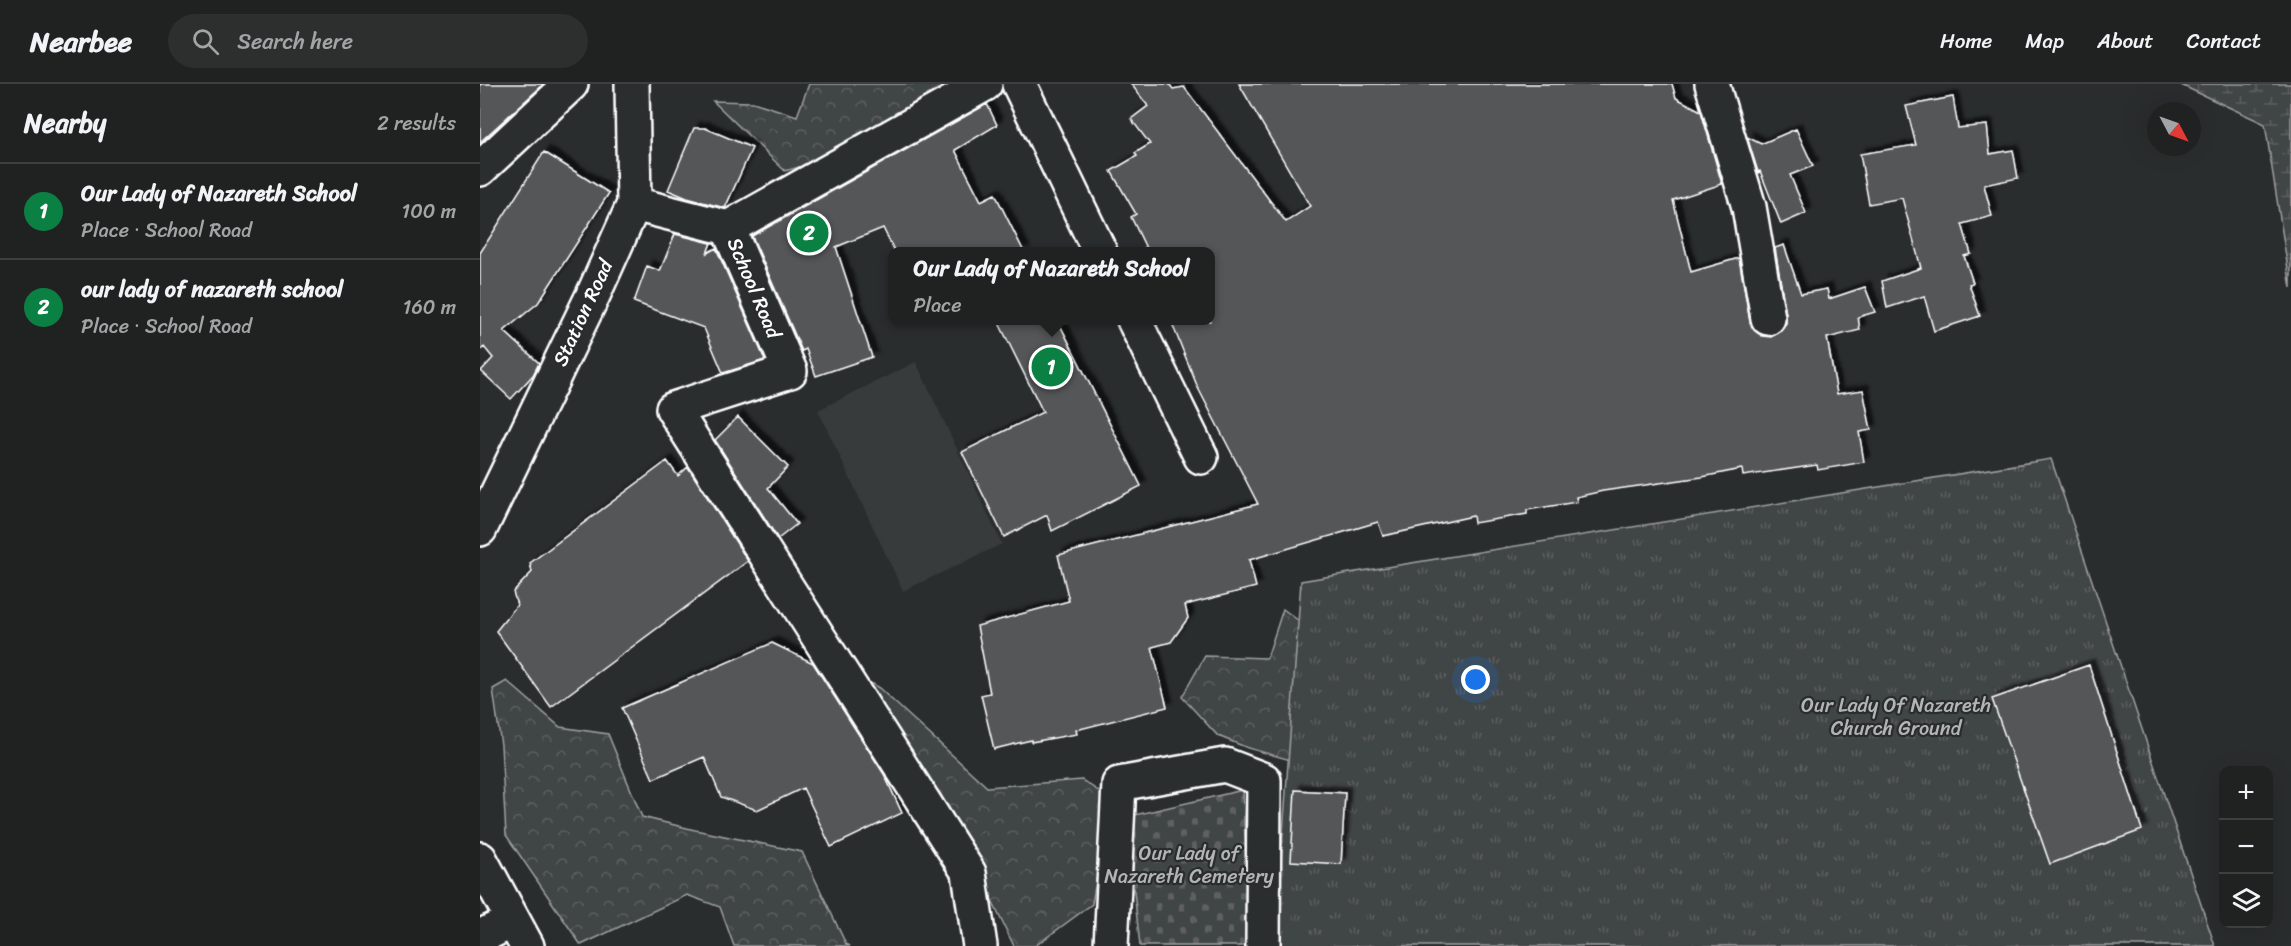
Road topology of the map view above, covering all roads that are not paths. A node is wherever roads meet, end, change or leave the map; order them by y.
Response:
1 (571, 84) edge
2 (632, 84) edge
3 (985, 84) edge
4 (1018, 84) edge
5 (1712, 84) edge
6 (480, 169) edge
7 (634, 204) junction
8 (728, 228) junction
9 (1098, 247) edge
10 (1768, 318) dead end
11 (1136, 325) edge
12 (1201, 457) dead end
13 (480, 529) edge
14 (480, 859) edge
15 (519, 934) edge
16 (480, 937) edge
17 (980, 946) edge
18 (1111, 946) edge
19 (1263, 946) edge

1 - 6 street
2 - 7 street, Station Road
3 - 8 street
4 - 9 street
5 - 10 street
7 - 8 street, School Road
7 - 13 street, Station Road
8 - 17 street, School Road
11 - 12 street
14 - 15 street
15 - 16 street
18 - 19 street

